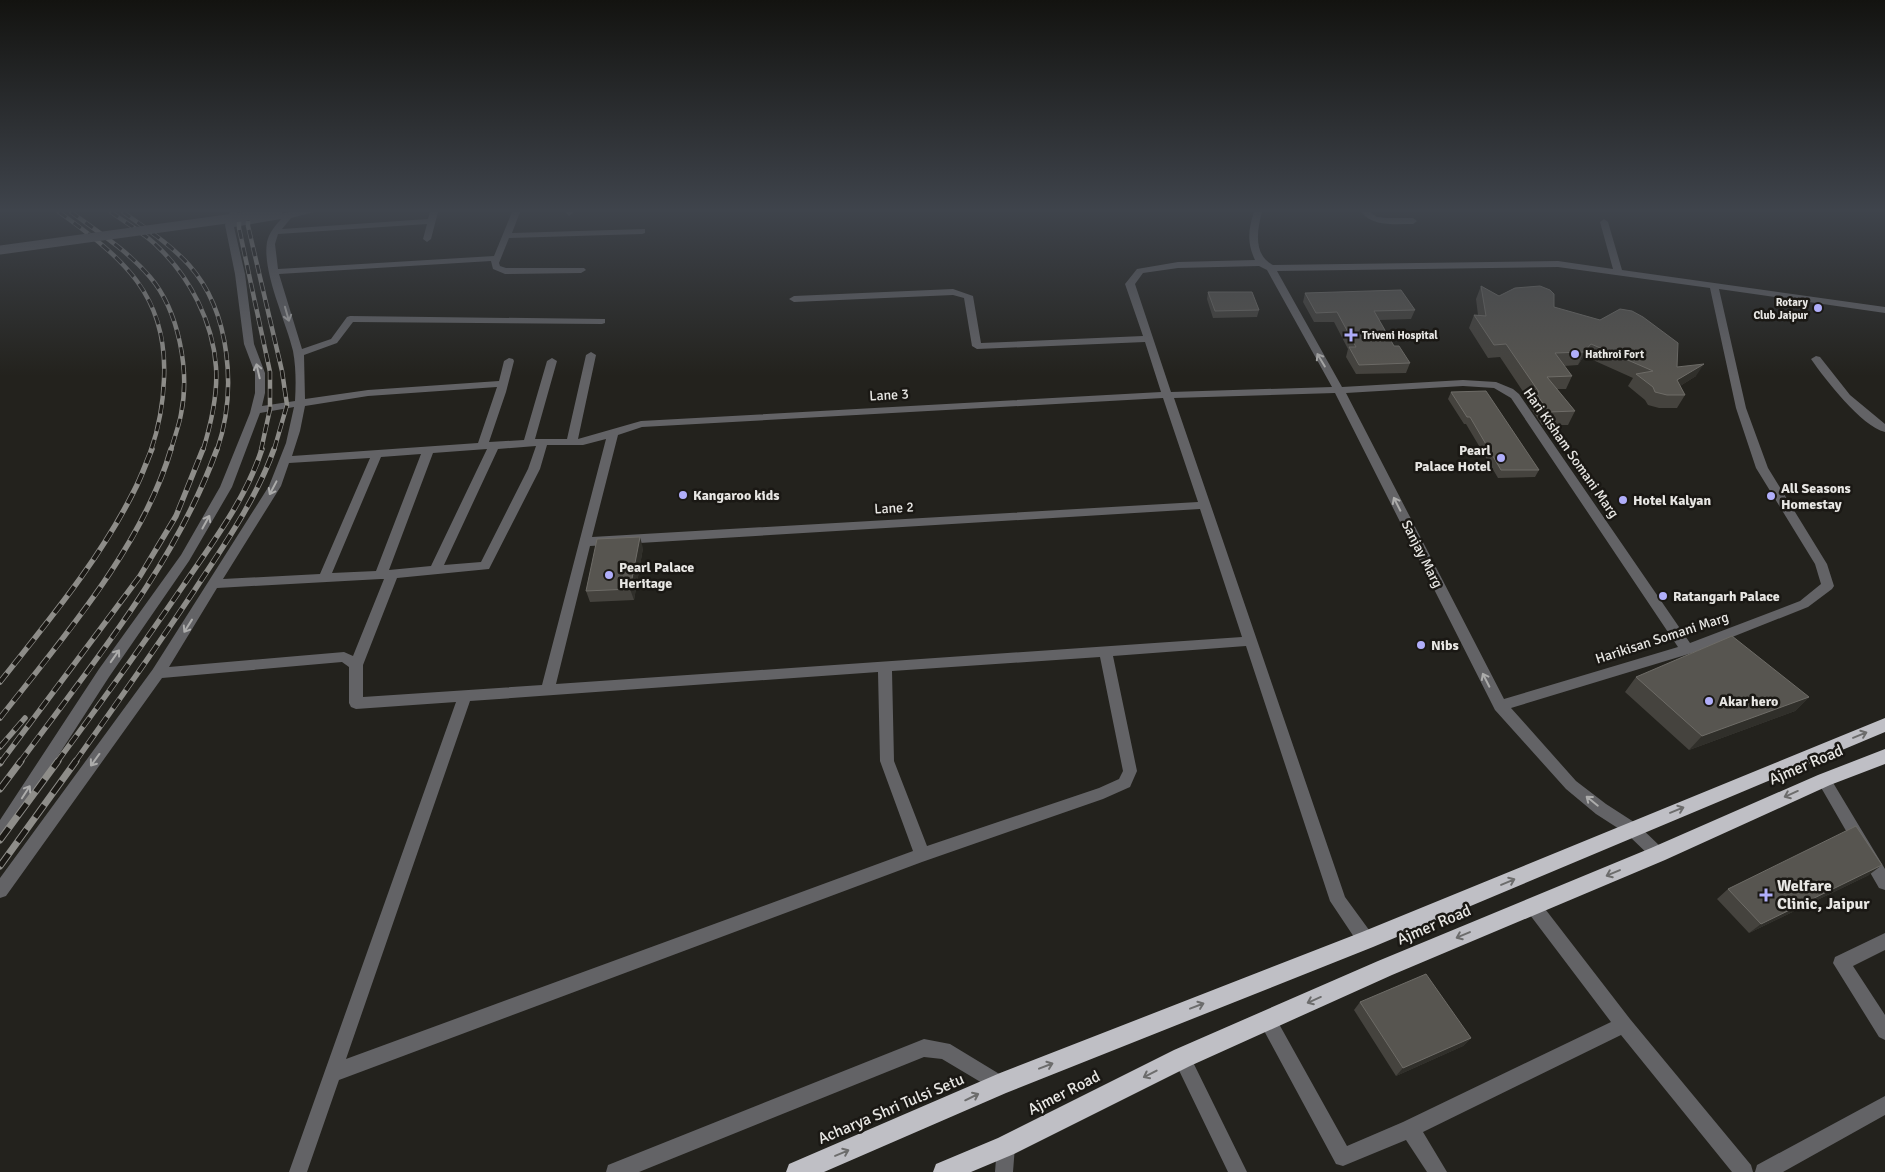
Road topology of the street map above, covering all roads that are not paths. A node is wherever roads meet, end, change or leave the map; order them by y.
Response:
1 (238, 267) edge
2 (274, 267) edge
3 (359, 267) edge
4 (496, 267) edge
5 (1167, 267) edge
6 (1267, 267) edge
7 (1576, 267) edge
8 (1617, 267) edge
9 (581, 270) dead end
10 (1618, 271) junction
11 (275, 272) junction
12 (1714, 287) junction
13 (794, 299) dead end
14 (1885, 310) edge
15 (602, 321) dead end
16 (1149, 339) junction
17 (298, 354) junction
18 (591, 356) dead end
19 (1816, 358) dead end
20 (508, 360) dead end
21 (552, 361) dead end
22 (503, 384) junction
23 (1339, 390) junction
24 (1168, 395) junction
25 (300, 404) junction
26 (256, 410) junction
27 (1885, 429) edge
28 (613, 432) junction
29 (543, 442) junction
30 (572, 442) junction
31 (528, 444) junction
32 (488, 447) junction
33 (428, 451) junction
34 (376, 454) junction
35 (285, 460) junction
36 (1205, 505) junction
37 (585, 542) junction
38 (435, 571) junction
39 (387, 575) junction
40 (324, 578) junction
41 (215, 584) junction
42 (1250, 640) junction
43 (1105, 650) junction
44 (1687, 650) junction
45 (356, 665) junction
46 (885, 665) junction
47 (158, 673) junction
48 (548, 688) junction
49 (465, 694) junction
50 (1500, 706) junction
51 (1885, 725) edge
52 (1885, 756) edge
53 (1824, 780) junction
54 (1632, 829) junction
55 (0, 833) edge
56 (922, 854) junction
57 (1658, 854) junction
58 (1885, 884) edge
59 (0, 891) edge
60 (1533, 906) junction
61 (1366, 940) junction
62 (1885, 941) edge
63 (1268, 1021) junction
64 (1624, 1025) junction
65 (1885, 1031) edge
66 (1182, 1058) junction
67 (334, 1073) junction
68 (1000, 1084) junction
69 (1885, 1105) edge
70 (1410, 1128) junction
71 (1006, 1146) junction
72 (952, 1168) edge
73 (298, 1172) edge
74 (615, 1172) edge
75 (797, 1172) edge
76 (1004, 1172) edge
77 (1238, 1172) edge
78 (1438, 1172) edge
79 (1744, 1172) edge
80 (1764, 1172) edge

26 -> 1 street
2 - 11 street
3 - 11 street
4 - 9 street
5 - 16 street
23 -> 6 street, Sanjay Marg
7 - 10 street
8 - 10 street
10 - 12 street
11 -> 17 street
12 - 14 street
12 - 44 street, Harikisan Somani Marg
13 - 16 street
15 - 17 street
16 - 24 street
17 - 25 street
18 - 30 street
19 - 27 street
20 - 22 street
21 - 31 street
22 - 25 street
22 - 32 street
23 - 24 street, Hari Kisham Somani Marg
23 - 44 street, Hari Kisham Somani Marg
50 -> 23 street, Sanjay Marg
24 - 28 street, Lane 3
24 - 36 street
25 - 26 street
25 - 35 street
55 -> 26 street
28 - 30 street, Lane 3
28 - 37 street
29 - 30 street, Lane 3
29 - 31 street, Lane 3
29 - 38 street
31 - 32 street, Lane 3
32 - 33 street, Lane 3
32 - 38 street
33 - 34 street, Lane 3
33 - 39 street
34 - 35 street, Lane 3
34 - 40 street
35 -> 41 street
36 - 37 street, Lane 2
36 - 42 street
37 - 48 street
38 - 39 street
39 - 40 street
39 - 45 street
40 - 41 street
41 -> 47 street
42 - 43 street
42 - 61 street
43 - 46 street
43 - 56 street
44 - 50 street, Harikisan Somani Marg
45 - 47 street
45 - 49 street
46 - 48 street
46 - 56 street
47 -> 59 street
48 - 49 street
49 - 67 street
54 -> 50 street, Sanjay Marg
54 -> 51 highway, Ajmer Road
52 - 53 highway, Ajmer Road
53 -> 57 highway, Ajmer Road
53 - 58 street
54 - 57 street, Sanjay Marg
61 -> 54 highway, Ajmer Road
56 - 67 street
57 -> 60 highway, Ajmer Road
60 -> 63 highway, Ajmer Road
60 - 64 street
68 -> 61 highway, Ajmer Road
62 - 65 street
63 - 66 highway, Ajmer Road
63 - 70 street
64 - 70 street
64 - 79 street
66 -> 71 highway, Ajmer Road
66 - 77 street
67 - 73 street
68 - 74 street
75 -> 68 highway, Acharya Shri Tulsi Setu
69 - 80 street
70 - 78 street
71 - 72 highway
71 - 76 street

